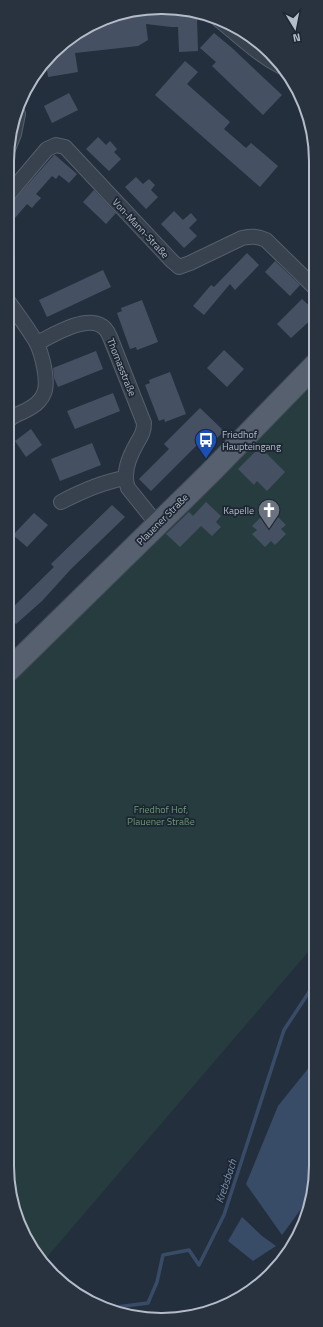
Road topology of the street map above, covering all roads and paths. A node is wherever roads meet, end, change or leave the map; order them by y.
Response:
1 (237, 35) edge
2 (269, 60) edge
3 (14, 188) edge
4 (309, 282) edge
5 (14, 310) edge
6 (37, 343) junction
7 (309, 370) edge
8 (14, 416) edge
9 (125, 478) junction
10 (61, 502) dead end
11 (157, 524) junction
12 (14, 665) edge

1 - 2 street
3 - 4 street, Von-Mann-Straße
5 - 6 street
6 - 8 street
6 - 9 street, Thomasstraße
7 - 11 main road, Plauener Straße
9 - 10 street
9 - 11 street
11 - 12 main road, Plauener Straße

